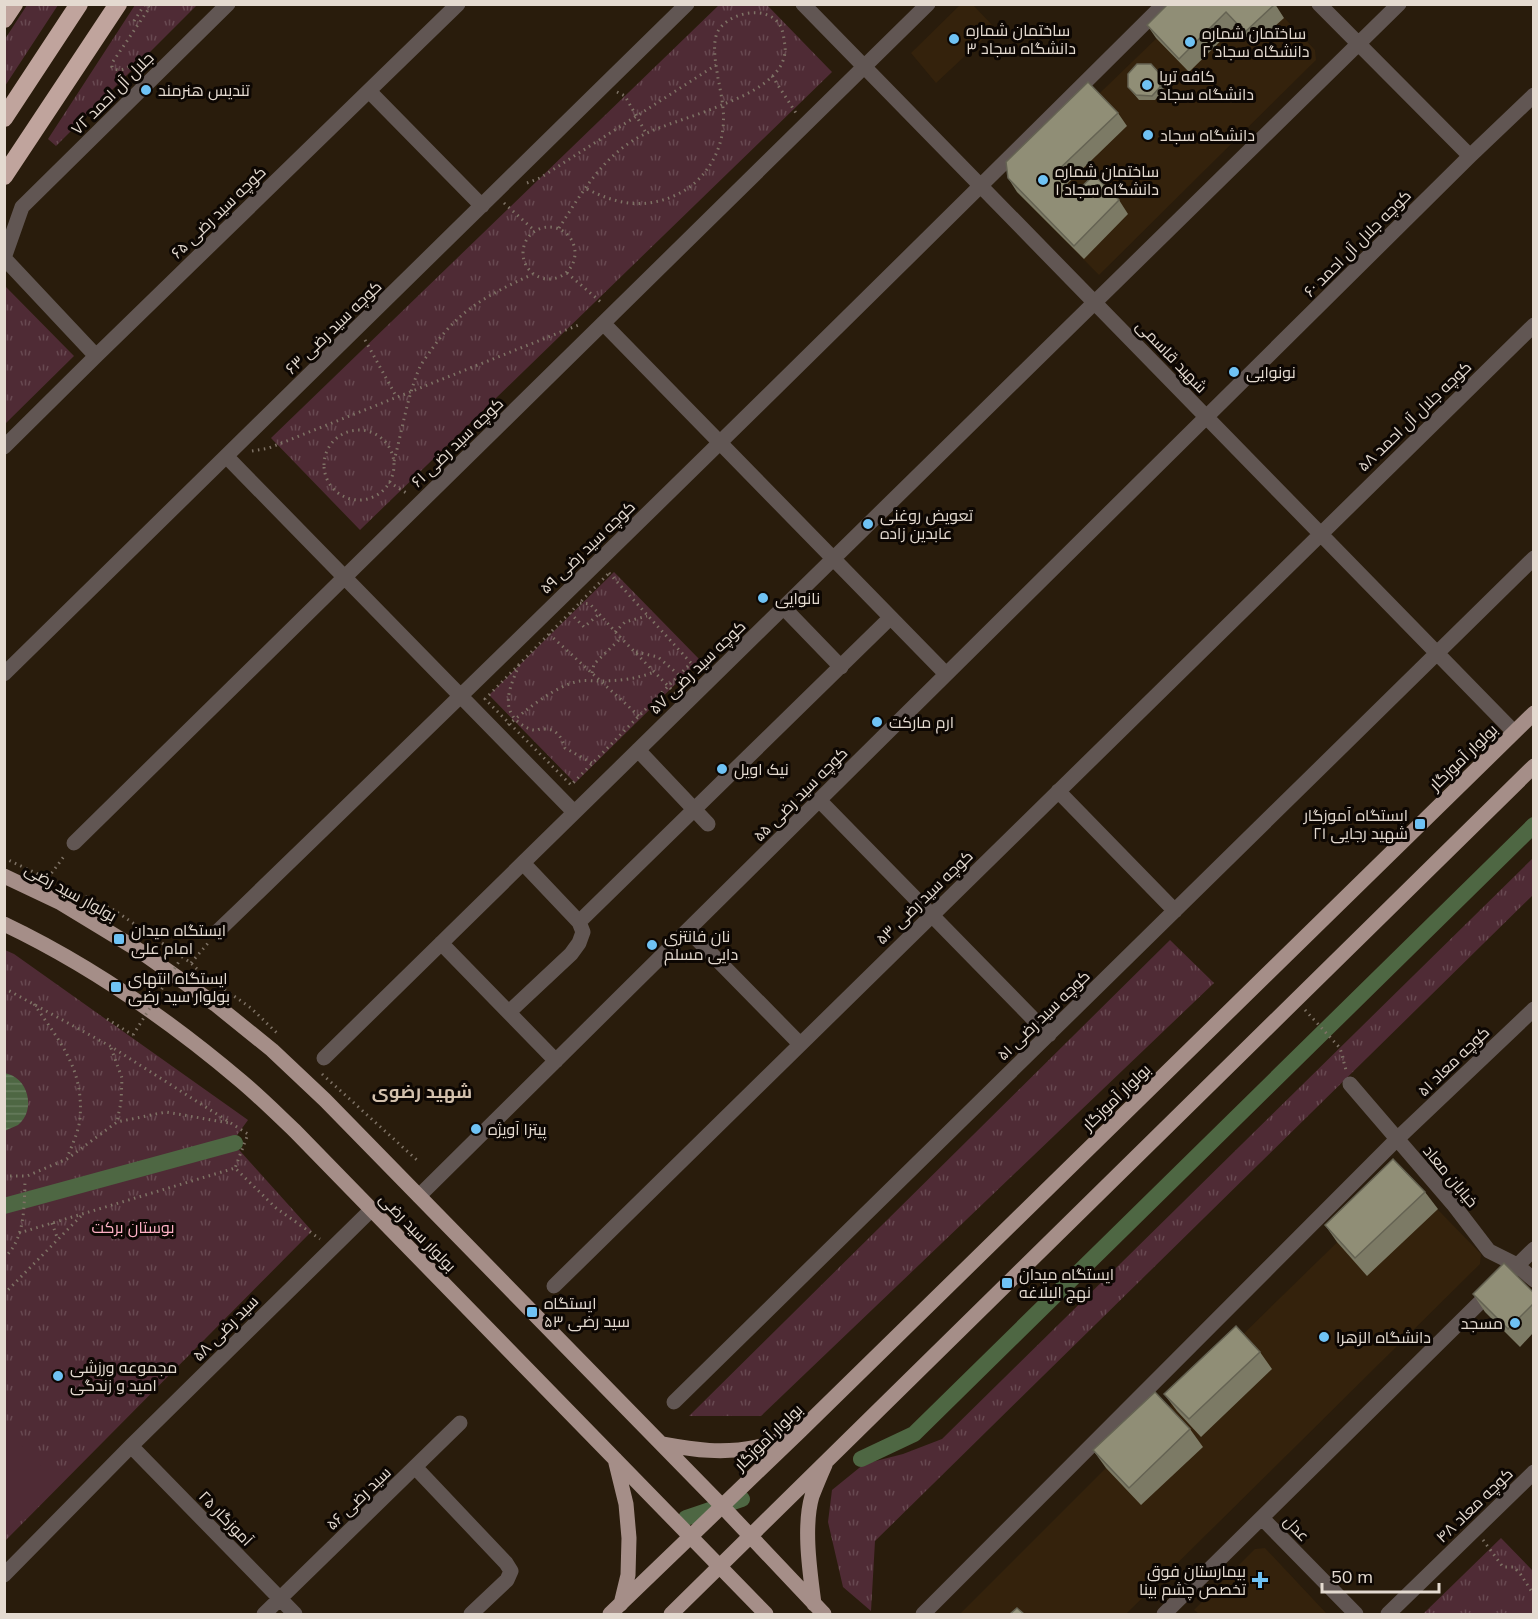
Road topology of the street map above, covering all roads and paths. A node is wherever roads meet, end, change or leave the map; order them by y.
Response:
1 (14, 4) edge
2 (79, 4) edge
3 (118, 4) edge
4 (145, 4) edge
5 (228, 4) edge
6 (458, 4) edge
7 (687, 4) edge
8 (803, 4) edge
9 (928, 4) edge
10 (1164, 4) edge
11 (1320, 4) edge
12 (1399, 4) edge
13 (4, 19) edge
14 (134, 21) dead end
15 (1359, 44) junction
16 (716, 65) junction
17 (865, 67) junction
18 (772, 76) junction
19 (147, 84) junction
20 (605, 85) junction
21 (369, 91) junction
22 (1533, 95) edge
23 (722, 105) junction
24 (637, 116) junction
25 (4, 118) edge
26 (804, 126) junction
27 (646, 133) junction
28 (1470, 156) junction
29 (6, 172) edge
30 (521, 184) dead end
31 (981, 186) junction
32 (585, 188) junction
33 (494, 194) junction
34 (482, 206) junction
35 (559, 228) junction
36 (535, 231) junction
37 (4, 258) edge
38 (567, 273) junction
39 (533, 274) junction
40 (1094, 302) junction
41 (609, 318) junction
42 (583, 323) dead end
43 (1533, 325) edge
44 (358, 327) junction
45 (96, 356) junction
46 (412, 390) junction
47 (396, 396) junction
48 (1206, 417) junction
49 (720, 442) junction
50 (4, 447) edge
51 (226, 457) junction
52 (394, 461) junction
53 (389, 482) junction
54 (420, 502) junction
55 (1321, 534) junction
56 (1533, 558) edge
57 (833, 559) junction
58 (344, 577) junction
59 (558, 602) junction
60 (579, 603) junction
61 (783, 607) junction
62 (570, 613) junction
63 (599, 614) junction
64 (647, 616) junction
65 (890, 618) junction
66 (536, 623) junction
67 (615, 632) junction
68 (549, 634) junction
69 (621, 638) junction
70 (634, 652) junction
71 (1437, 653) junction
72 (520, 663) junction
73 (840, 667) junction
74 (654, 672) junction
75 (592, 673) junction
76 (4, 674) edge
77 (946, 674) junction
78 (680, 675) junction
79 (601, 681) junction
80 (668, 686) junction
81 (461, 696) junction
82 (686, 704) junction
83 (1533, 713) edge
84 (639, 716) junction
85 (515, 719) junction
86 (504, 729) junction
87 (1514, 732) junction
88 (638, 750) junction
89 (592, 763) junction
90 (1533, 766) edge
91 (1058, 791) junction
92 (819, 800) junction
93 (694, 810) junction
94 (574, 812) junction
95 (708, 824) dead end
96 (74, 843) joint
97 (523, 863) junction
98 (4, 876) edge
99 (48, 878) dead end
100 (1175, 911) junction
101 (932, 915) junction
102 (579, 922) junction
103 (4, 924) edge
104 (688, 930) junction
105 (217, 932) joint
106 (441, 943) junction
107 (180, 960) dead end
108 (191, 963) dead end
109 (4, 987) edge
110 (34, 1004) junction
111 (1306, 1010) dead end
112 (1533, 1010) edge
113 (509, 1012) junction
114 (107, 1019) dead end
115 (1049, 1035) junction
116 (800, 1044) junction
117 (110, 1046) junction
118 (324, 1058) dead end
119 (556, 1061) junction
120 (1350, 1084) joint
121 (117, 1122) junction
122 (231, 1123) junction
123 (1397, 1139) junction
124 (67, 1159) junction
125 (235, 1168) junction
126 (4, 1176) edge
127 (25, 1182) dead end
128 (419, 1197) junction
129 (371, 1210) junction
130 (84, 1214) junction
131 (52, 1223) junction
132 (19, 1233) junction
133 (58, 1240) junction
134 (332, 1248) junction
135 (1533, 1248) edge
136 (4, 1258) edge
137 (1517, 1265) junction
138 (1533, 1280) edge
139 (554, 1286) dead end
140 (4, 1294) edge
141 (674, 1402) dead end
142 (460, 1423) dead end
143 (799, 1432) junction
144 (662, 1444) junction
145 (132, 1446) junction
146 (615, 1460) junction
147 (827, 1460) junction
148 (415, 1467) junction
149 (1533, 1472) edge
150 (722, 1506) junction
151 (1262, 1518) junction
152 (1475, 1529) junction
153 (690, 1536) junction
154 (750, 1537) junction
155 (719, 1567) junction
156 (4, 1575) edge
157 (1533, 1595) edge
158 (280, 1599) junction
159 (616, 1609) edge
160 (819, 1609) edge
161 (264, 1614) edge
162 (295, 1614) edge
163 (471, 1614) edge
164 (671, 1614) edge
165 (766, 1614) edge
166 (923, 1614) edge
167 (1164, 1614) edge
168 (1356, 1614) edge
169 (1388, 1614) edge

1 - 13 highway
2 - 25 highway
3 - 29 highway
4 - 14 path
4 - 19 path
5 - 19 street, جلال آل احمد ۷۲
6 - 21 street, کوچه سید رضی ۶۵
7 - 20 street, کوچه سید رضی ۶۳
8 - 17 street, شهید قاسمی
9 - 17 street, کوچه سید رضی ۶۱
10 - 31 street, کوچه سید رضی ۵۹
11 - 15 street
12 - 15 street, کوچه سید رضی ۵۷
15 - 28 street
15 - 40 street, کوچه سید رضی ۵۷
16 - 18 path
16 - 23 path
16 - 24 path
17 - 26 street, کوچه سید رضی ۶۱
17 - 31 street, شهید قاسمی
18 - 23 path
18 - 26 path
19 - 37 street, جلال آل احمد ۷۲
20 - 24 path
20 - 33 street, کوچه سید رضی ۶۳
21 - 34 street
21 - 45 street, کوچه سید رضی ۶۵
22 - 28 street, کوچه جلال آل احمد ۶۰
23 - 27 path
23 - 32 path
24 - 27 path
24 - 30 path
26 - 41 street, کوچه سید رضی ۶۱
27 - 32 path
28 - 48 street, کوچه جلال آل احمد ۶۰
31 - 40 street, شهید قاسمی
31 - 49 street, کوچه سید رضی ۵۹
32 - 35 path
33 - 34 street, کوچه سید رضی ۶۳
33 - 36 path
34 - 44 street, کوچه سید رضی ۶۳
35 - 36 path
35 - 38 path
36 - 39 path
37 - 45 street
38 - 39 path
38 - 41 path
39 - 46 path
40 - 48 street, شهید قاسمی
40 - 57 street, کوچه سید رضی ۵۷
41 - 49 street
41 - 54 street, کوچه سید رضی ۶۱
42 - 46 path
43 - 55 street, کوچه جلال آل احمد ۵۸
44 - 47 path
44 - 51 street, کوچه سید رضی ۶۳
45 - 50 street, کوچه سید رضی ۶۵
46 - 47 path
46 - 52 path
47 - 51 path
48 - 55 street, شهید قاسمی
48 - 77 street, کوچه سید رضی ۵۵
49 - 57 street
49 - 59 street, کوچه سید رضی ۵۹
51 - 58 street
51 - 76 street, کوچه سید رضی ۶۳
52 - 53 path
52 - 53 path
53 - 54 path
54 - 58 street, کوچه سید رضی ۶۱
55 - 71 street, شهید قاسمی
55 - 91 street, کوچه سید رضی ۵۳
56 - 71 street, کوچه سید رضی ۵۱
57 - 61 street, کوچه سید رضی ۵۷
57 - 65 street
58 - 81 street
58 - 96 street, کوچه سید رضی ۶۱
59 - 60 path
59 - 66 street, کوچه سید رضی ۵۹
60 - 62 path
60 - 63 path
60 - 64 path
61 - 73 street
61 - 82 street, کوچه سید رضی ۵۷
62 - 63 path
62 - 68 path
63 - 67 path
64 - 67 path
64 - 78 path
65 - 73 street
65 - 77 street
66 - 68 path
66 - 81 street, کوچه سید رضی ۵۹
67 - 69 path
68 - 72 path
68 - 75 path
69 - 70 path
69 - 75 path
70 - 74 path
70 - 78 path
71 - 87 street, شهید قاسمی
71 - 100 street, کوچه سید رضی ۵۱
72 - 85 path
72 - 86 path
73 - 93 street
74 - 79 path
74 - 80 path
75 - 79 path
77 - 92 street, کوچه سید رضی ۵۵
78 - 80 path
79 - 84 path
79 - 85 path
80 - 82 path
80 - 84 path
81 - 86 street
81 - 105 street, کوچه سید رضی ۵۹
82 - 88 street, کوچه سید رضی ۵۷
83 - 87 main road, بولوار آموزگار
84 - 89 path
85 - 86 path
85 - 89 path
86 - 89 path
86 - 94 street
87 - 143 main road, بولوار آموزگار
88 - 93 street
88 - 94 street, کوچه سید رضی ۵۷
90 - 147 main road
91 - 100 street
91 - 101 street, کوچه سید رضی ۵۳
92 - 101 street
92 - 104 street, کوچه سید رضی ۵۵
93 - 95 street
93 - 102 street
94 - 97 street, کوچه سید رضی ۵۷
96 - 99 path
97 - 102 street
97 - 106 street, کوچه سید رضی ۵۷
98 - 128 main road, بولوار سید رضی
100 - 115 street, کوچه سید رضی ۵۱
101 - 115 street
101 - 116 street, کوچه سید رضی ۵۳
102 - 113 street
103 - 129 main road, بولوار سید رضی
104 - 116 street
104 - 119 street, کوچه سید رضی ۵۵
105 - 108 path
106 - 113 street
106 - 118 street, کوچه سید رضی ۵۷
107 - 114 path, bridge
109 - 110 path
110 - 117 path
110 - 124 path
111 - 120 path
112 - 123 street, کوچه معاد ۵۱
113 - 119 street
115 - 141 street, کوچه سید رضی ۵۱
116 - 139 street, کوچه سید رضی ۵۳
117 - 121 path
117 - 122 path
119 - 128 street, کوچه سید رضی ۵۵
120 - 123 street, خیابان معاد
121 - 122 path
121 - 124 path
122 - 125 path
123 - 137 street, خیابان معاد
123 - 166 street, کوچه معاد ۵۱
124 - 126 path
125 - 130 path
125 - 134 path
127 - 132 path
128 - 144 main road, بولوار سید رضی
129 - 134 street, سید رضی ۵۸
129 - 146 main road, بولوار سید رضی
130 - 131 path
130 - 133 path
131 - 132 path
131 - 133 path
132 - 136 path
133 - 140 path
134 - 145 street, سید رضی ۵۸
135 - 137 street
137 - 138 street, خیابان معاد
137 - 151 street
142 - 148 street, سید رضی ۵۶
143 - 144 main road
143 - 150 main road, بولوار آموزگار
144 - 150 main road, بولوار سید رضی
145 - 156 street, سید رضی ۵۸
145 - 158 street, آموزگار ۲۵
146 - 153 main road, بولوار سید رضی
146 - 159 main road
147 - 154 main road
147 - 160 main road
148 - 158 street, سید رضی ۵۶
148 - 163 street
149 - 152 street, کوچه معاد ۴۸
150 - 153 main road, بولوار آموزگار
150 - 154 main road, بولوار سید رضی
151 - 167 street
151 - 168 street, عدل
152 - 157 path
152 - 169 street, کوچه معاد ۴۸
153 - 155 main road, بولوار سید رضی
153 - 159 main road
154 - 155 main road
154 - 160 main road
155 - 164 main road
155 - 165 main road, بولوار سید رضی
158 - 161 street, سید رضی ۵۶
158 - 162 street, آموزگار ۲۵

